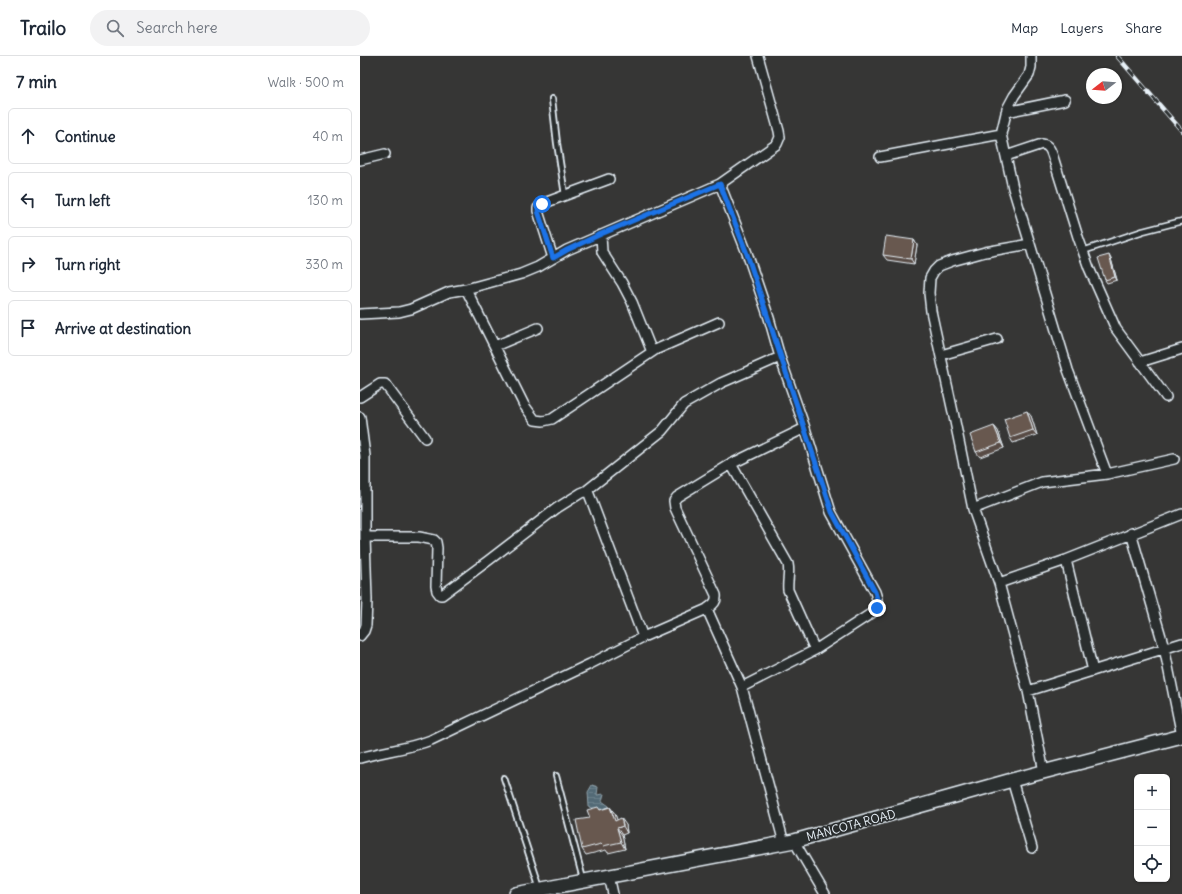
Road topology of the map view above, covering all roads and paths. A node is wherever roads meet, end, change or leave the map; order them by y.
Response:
1 (758, 56) edge
2 (1031, 56) edge
3 (552, 98) dead end
4 (1065, 100) dead end
5 (1006, 112) junction
6 (1001, 134) junction
7 (385, 154) dead end
8 (1006, 156) junction
9 (880, 157) dead end
10 (360, 160) edge
11 (609, 179) dead end
12 (720, 184) junction
13 (565, 195) junction
14 (1182, 221) edge
15 (601, 234) junction
16 (1030, 244) junction
17 (1083, 251) junction
18 (553, 258) junction
19 (466, 289) junction
20 (360, 314) edge
21 (720, 322) dead end
22 (538, 328) dead end
23 (997, 339) dead end
24 (495, 346) junction
25 (1182, 349) edge
26 (652, 352) junction
27 (941, 355) junction
28 (780, 356) junction
29 (1140, 362) junction
30 (1166, 396) dead end
31 (360, 397) edge
32 (360, 417) edge
33 (805, 428) junction
34 (425, 438) dead end
35 (1174, 459) dead end
36 (731, 464) junction
37 (1107, 474) junction
38 (586, 491) junction
39 (973, 509) junction
40 (1182, 514) edge
41 (1131, 533) junction
42 (364, 537) junction
43 (1066, 560) junction
44 (999, 583) junction
45 (707, 609) junction
46 (363, 625) edge
47 (360, 636) edge
48 (643, 637) junction
49 (1182, 643) edge
50 (1164, 647) junction
51 (815, 650) junction
52 (1093, 671) junction
53 (742, 688) junction
54 (1028, 691) junction
55 (1182, 736) edge
56 (360, 758) edge
57 (1044, 772) junction
58 (556, 776) dead end
59 (504, 778) dead end
60 (1012, 780) junction
61 (789, 842) junction
62 (1032, 848) dead end
63 (609, 876) junction
64 (583, 881) junction
65 (541, 889) junction
66 (516, 894) edge
67 (613, 894) edge
68 (825, 894) edge

1 - 12 street
2 - 5 street
3 - 13 lane
4 - 5 street
5 - 6 street
6 - 8 street
6 - 9 street
7 - 10 street
8 - 16 street
8 - 17 street
11 - 13 street
12 - 15 street
12 - 28 street
13 - 18 street
14 - 17 lane
15 - 18 street
15 - 26 street
16 - 27 street
16 - 37 street
17 - 29 street
18 - 19 street
19 - 20 street
19 - 24 street
21 - 26 street
22 - 24 street
23 - 27 street
24 - 26 street
25 - 29 street
27 - 39 street
28 - 33 street
28 - 38 street
29 - 30 street
31 - 34 street
32 - 42 street
33 - 36 street
33 - 51 street
35 - 37 street
36 - 45 street
36 - 51 street
37 - 39 street
38 - 42 street
38 - 48 street
39 - 44 street
40 - 41 street
41 - 43 street
41 - 50 street
42 - 46 street
43 - 44 street
43 - 52 street
44 - 54 street
45 - 48 street
45 - 53 street
46 - 47 street
48 - 56 street
49 - 50 street
50 - 52 street
50 - 55 street
51 - 53 street
52 - 54 street
53 - 61 street
54 - 57 street
55 - 57 main road, MANCOTA ROAD
57 - 60 main road, MANCOTA ROAD
58 - 64 lane
59 - 65 lane
60 - 61 main road, MANCOTA ROAD
60 - 62 street
61 - 63 main road, MANCOTA ROAD
61 - 68 street
63 - 64 main road, MANCOTA ROAD
63 - 67 street
64 - 65 main road, MANCOTA ROAD
65 - 66 main road, MANCOTA ROAD

